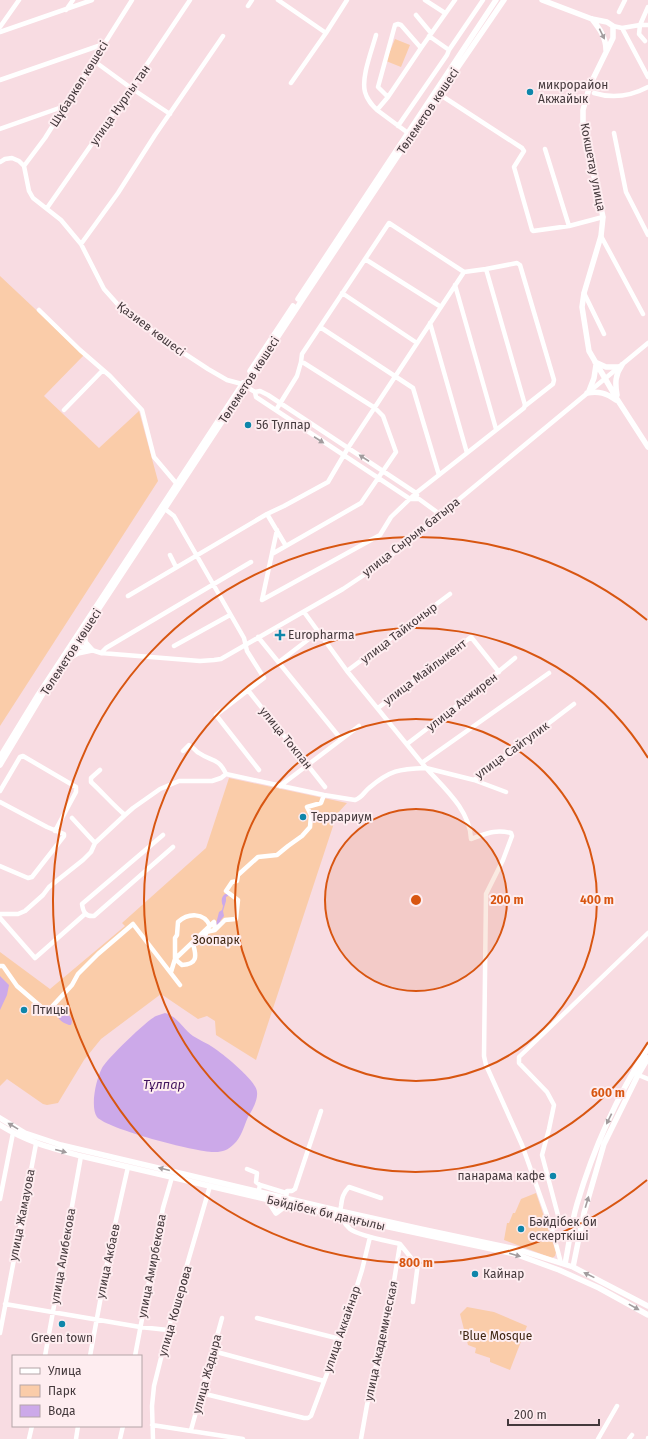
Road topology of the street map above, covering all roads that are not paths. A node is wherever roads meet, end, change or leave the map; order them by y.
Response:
1 (19, 0) edge
2 (73, 0) edge
3 (92, 0) edge
4 (132, 0) edge
5 (190, 0) edge
6 (252, 0) edge
7 (278, 0) edge
8 (347, 0) edge
9 (425, 0) edge
10 (454, 0) edge
11 (483, 0) edge
12 (496, 0) edge
13 (542, 0) edge
14 (625, 0) edge
15 (504, 1) edge
16 (248, 6) dead end
17 (648, 7) edge
18 (66, 10) junction
19 (618, 12) dead end
20 (445, 13) junction
21 (416, 15) dead end
22 (592, 19) junction
23 (640, 25) junction
24 (648, 25) edge
25 (613, 26) junction
26 (0, 27) edge
27 (622, 28) junction
28 (0, 32) edge
29 (326, 32) junction
30 (376, 35) dead end
31 (430, 35) junction
32 (223, 36) dead end
33 (645, 41) dead end
34 (104, 44) junction
35 (421, 48) junction
36 (449, 50) junction
37 (606, 52) junction
38 (94, 61) junction
39 (648, 77) edge
40 (0, 80) edge
41 (291, 82) dead end
42 (648, 87) edge
43 (132, 88) junction
44 (594, 93) dead end
45 (439, 94) junction
46 (388, 97) junction
47 (65, 106) junction
48 (377, 110) junction
49 (170, 114) junction
50 (398, 126) junction
51 (415, 126) junction
52 (0, 129) edge
53 (408, 133) junction
54 (614, 133) dead end
55 (545, 149) dead end
56 (0, 162) edge
57 (24, 166) junction
58 (47, 208) junction
59 (603, 217) junction
60 (568, 226) junction
61 (601, 236) junction
62 (648, 236) edge
63 (81, 244) junction
64 (365, 259) junction
65 (486, 268) junction
66 (464, 272) junction
67 (455, 285) junction
68 (342, 293) junction
69 (584, 293) junction
70 (441, 307) junction
71 (39, 310) dead end
72 (643, 314) dead end
73 (430, 323) junction
74 (320, 326) junction
75 (604, 334) dead end
76 (648, 343) edge
77 (417, 344) junction
78 (301, 362) junction
79 (595, 363) junction
80 (621, 366) junction
81 (103, 370) junction
82 (395, 376) junction
83 (605, 378) junction
84 (243, 385) junction
85 (255, 392) junction
86 (588, 392) junction
87 (618, 401) junction
88 (280, 404) junction
89 (525, 406) junction
90 (375, 408) junction
91 (64, 410) dead end
92 (276, 410) junction
93 (496, 429) junction
94 (210, 436) junction
95 (648, 447) edge
96 (348, 448) junction
97 (467, 453) junction
98 (343, 456) junction
99 (384, 471) junction
100 (439, 475) junction
101 (379, 478) junction
102 (176, 483) junction
103 (416, 493) junction
104 (410, 499) junction
105 (418, 499) junction
106 (165, 509) junction
107 (267, 514) junction
108 (441, 515) junction
109 (277, 530) junction
110 (286, 546) junction
111 (272, 554) junction
112 (170, 555) dead end
113 (197, 555) junction
114 (251, 562) dead end
115 (176, 567) junction
116 (214, 585) junction
117 (450, 594) dead end
118 (128, 596) dead end
119 (304, 612) junction
120 (230, 615) junction
121 (85, 631) junction
122 (318, 632) junction
123 (258, 637) junction
124 (74, 644) junction
125 (245, 644) junction
126 (174, 646) dead end
127 (92, 650) junction
128 (102, 653) junction
129 (515, 658) dead end
130 (66, 661) junction
131 (279, 662) junction
132 (347, 671) junction
133 (499, 672) junction
134 (549, 673) dead end
135 (247, 690) junction
136 (574, 704) dead end
137 (378, 708) junction
138 (359, 726) dead end
139 (341, 740) junction
140 (407, 744) junction
141 (183, 751) dead end
142 (0, 757) edge
143 (423, 762) junction
144 (307, 764) junction
145 (0, 765) edge
146 (426, 768) junction
147 (100, 770) dead end
148 (259, 770) dead end
149 (226, 774) junction
150 (474, 780) junction
151 (280, 786) junction
152 (325, 786) dead end
153 (0, 791) edge
154 (506, 792) dead end
155 (324, 795) junction
156 (0, 802) edge
157 (125, 815) junction
158 (72, 818) dead end
159 (55, 831) junction
160 (163, 835) dead end
161 (95, 843) junction
162 (173, 847) dead end
163 (0, 866) edge
164 (0, 914) edge
165 (85, 914) junction
166 (0, 918) edge
167 (210, 926) junction
168 (215, 930) junction
169 (648, 932) edge
170 (175, 959) junction
171 (0, 966) edge
172 (171, 972) junction
173 (180, 985) dead end
174 (648, 1048) edge
175 (648, 1058) edge
176 (635, 1073) junction
177 (648, 1079) edge
178 (321, 1111) dead end
179 (0, 1118) edge
180 (0, 1125) edge
181 (13, 1133) junction
182 (36, 1144) junction
183 (81, 1156) junction
184 (128, 1167) junction
185 (247, 1169) dead end
186 (172, 1177) junction
187 (211, 1183) junction
188 (259, 1191) junction
189 (286, 1196) junction
190 (0, 1198) edge
191 (381, 1198) dead end
192 (267, 1199) junction
193 (288, 1204) junction
194 (340, 1211) junction
195 (342, 1217) junction
196 (552, 1229) junction
197 (370, 1237) junction
198 (400, 1244) junction
199 (563, 1264) junction
200 (573, 1267) junction
201 (413, 1302) dead end
202 (3, 1305) edge
203 (648, 1306) edge
204 (54, 1312) junction
205 (648, 1314) edge
206 (222, 1318) dead end
207 (257, 1318) dead end
208 (96, 1320) junction
209 (140, 1327) junction
210 (168, 1330) junction
211 (0, 1333) edge
212 (340, 1339) junction
213 (213, 1351) junction
214 (45, 1355) edge
215 (90, 1355) edge
216 (135, 1355) edge
217 (324, 1380) junction
218 (201, 1393) junction
219 (617, 1406) dead end
220 (152, 1426) junction
221 (32, 1427) edge
222 (78, 1427) edge
223 (122, 1427) edge
224 (191, 1430) junction
225 (29, 1439) edge
226 (76, 1439) edge
227 (120, 1439) edge
228 (153, 1439) edge
229 (243, 1439) edge
230 (361, 1439) edge
231 (598, 1439) edge

1 - 26 street
2 - 18 street
3 - 18 street
4 - 34 street, Шұбаркөл көшесі
5 - 43 street, улица Нурлы тан
6 - 16 street
7 - 29 street
8 - 29 street
9 - 20 street
10 - 20 street
11 - 36 street
12 - 51 main road, Төлеметов көшесі
13 - 22 main road
14 - 19 street
15 - 45 main road, Төлеметов көшесі
17 - 23 street
18 - 28 street
20 - 31 street
21 - 31 street
22 - 25 main road
22 -> 37 main road
23 - 24 street
23 - 27 street
23 - 33 street
25 - 27 street
25 - 37 main road, Кокшетау улица
27 - 39 street
29 - 41 street
30 - 48 street
31 - 35 street
31 - 36 street
32 - 49 street
34 - 38 street, Шұбаркөл көшесі
34 - 40 street
35 - 46 street
35 - 46 street
36 - 50 street
37 - 59 main road, Кокшетау улица
38 - 43 street
38 - 47 street, Шұбаркөл көшесі
42 - 44 street
43 - 49 street
43 - 58 street, улица Нурлы тан
45 - 51 main road, Төлеметов көшесі
45 - 60 street
46 - 48 street
47 - 52 street
47 - 57 street, Шұбаркөл көшесі
48 - 50 street
49 - 63 street
50 - 53 street
51 - 53 main road, Төлеметов көшесі
51 - 84 main road, Төлеметов көшесі
53 - 84 main road, Төлеметов көшесі
54 - 62 street
55 - 60 street
56 - 57 street
57 - 58 street, Қазиев көшесі
58 - 63 street, Қазиев көшесі
59 - 60 street
59 - 61 main road, Кокшетау улица
61 - 69 main road, Кокшетау улица
61 - 72 street
63 - 84 street, Қазиев көшесі
64 - 66 street
64 - 68 street
64 - 70 street
65 - 66 street
65 - 89 street
65 - 89 street
66 - 67 street
67 - 70 street
67 - 93 street
68 - 74 street
68 - 77 street
69 - 75 street
69 - 79 main road, Кокшетау улица
70 - 73 street
71 - 81 street
73 - 77 street
73 - 97 street
74 - 78 street
74 - 82 street
76 - 80 street, улица Сырым батыра
77 - 82 street
78 - 88 street
78 - 90 street
79 - 80 main road
79 - 83 main road, Кокшетау улица
79 - 86 main road
80 - 83 street, улица Сырым батыра
80 - 87 main road
81 - 91 street
81 - 102 street
82 - 90 street
82 - 100 street
83 - 86 street, улица Сырым батыра
83 - 87 main road, Кокшетау улица
84 - 85 street, Қазиев көшесі
84 - 94 main road, Төлеметов көшесі
85 - 88 street
85 - 92 street
86 - 87 main road
86 - 108 street, улица Сырым батыра
87 - 95 main road, Кокшетау улица
88 - 92 street
88 - 96 street
89 - 93 street
90 - 96 street
90 - 99 street
92 -> 98 street
93 - 97 street
94 - 102 main road, Төлеметов көшесі
94 - 106 main road, Төлеметов көшесі
96 - 98 street
99 -> 96 street
97 - 100 street
98 - 101 street
98 - 107 street
99 - 101 street
99 - 103 street
100 - 103 street
101 - 104 street
101 - 110 street
102 - 124 main road, Төлеметов көшесі
103 - 104 street
103 - 105 street
104 - 105 street
104 - 111 street
105 - 108 street
106 - 113 street
106 - 121 main road, Төлеметов көшесі
107 - 109 street
107 - 113 street
108 - 119 street, улица Сырым батыра
109 - 110 street
109 - 111 street
110 - 111 street
112 - 115 street
113 - 115 street
113 - 116 street
114 - 116 street
115 - 118 street
116 - 120 street
116 - 128 street
117 - 132 street, улица Тайконыр
119 - 122 street
119 - 123 street, улица Сырым батыра
120 - 125 street
120 - 126 street
121 - 124 main road, Төлеметов көшесі
121 - 127 main road
122 - 131 street
122 - 132 street
123 - 125 street, улица Сырым батыра
123 - 131 street
124 - 127 street, улица Сырым батыра
124 - 130 main road, Төлеметов көшесі
124 - 142 main road, Төлеметов көшесі
125 - 128 street, улица Сырым батыра
125 - 135 street
127 - 128 street, улица Сырым батыра
127 - 130 main road
129 - 133 street, улица Акжирен
130 - 145 main road, Төлеметов көшесі
131 - 139 street
132 - 137 street
133 - 137 street, улица Майлыкент
133 - 140 street, улица Акжирен
134 - 143 street
135 - 144 street, улица Токпан
135 - 148 street
136 - 150 street, улица Сайгулик
137 - 140 street
138 - 139 street
139 - 144 street
140 - 143 street
141 - 149 street
143 - 146 street
144 - 151 street
144 - 152 street, улица Токпан
146 - 150 street, улица Сайгулик
146 - 155 street, улица Сайгулик
146 - 196 street
147 - 157 street
149 - 151 street, улица Сайгулик
149 - 157 street
150 - 154 street
151 - 155 street, улица Сайгулик
153 - 159 street
155 - 168 street
156 - 159 street
157 - 161 street
158 - 161 street
159 - 163 street
160 - 165 street
161 - 164 street
162 - 165 street
165 - 166 street
167 - 168 street
167 - 170 street
167 - 170 street
168 - 170 street
169 - 196 street
170 - 172 street
171 - 172 street
172 - 173 street
174 - 176 main road
175 - 176 main road
176 - 177 street
176 -> 199 main road
200 -> 176 main road
178 - 189 street
187 -> 179 main road, Бәйдібек би даңғылы
180 - 181 main road, Бәйдібек би даңғылы
181 - 182 main road, Бәйдібек би даңғылы
181 - 190 street
182 -> 183 main road, Бәйдібек би даңғылы
182 - 202 street, улица Жамауова
183 - 184 main road, Бәйдібек би даңғылы
183 - 204 street, улица Алибекова
184 - 186 main road, Бәйдібек би даңғылы
184 - 208 street, улица Акбаев
185 - 188 street
186 - 187 main road, Бәйдібек би даңғылы
186 - 209 street, улица Амирбекова
187 - 188 main road, Бәйдібек би даңғылы
187 - 210 street, улица Кошерова
188 - 189 main road, Бәйдібек би даңғылы
188 - 192 main road, Бәйдібек би даңғылы
189 - 194 main road, Бәйдібек би даңғылы
191 - 194 street
192 - 193 main road, Бәйдібек би даңғылы
192 - 193 main road
193 - 195 main road, Бәйдібек би даңғылы
194 - 195 street
194 - 199 main road, Бәйдібек би даңғылы
195 - 197 street
195 -> 205 main road, Бәйдібек би даңғылы
196 - 199 street
197 - 198 street
197 - 212 street, улица Аккайнар
198 - 201 street
198 - 230 street, улица Академическая
199 - 200 main road, Бәйдібек би даңғылы
203 -> 200 main road, Бәйдібек би даңғылы
202 - 204 street
202 - 211 street, улица Жамауова
204 - 208 street
204 - 214 street, улица Алибекова
206 - 213 street, улица Жадыра
207 - 212 street
208 - 209 street
208 - 215 street, улица Акбаев
209 - 210 street
209 - 216 street, улица Амирбекова
210 - 220 street, улица Кошерова
212 - 217 street, улица Аккайнар
213 - 217 street
213 - 218 street, улица Жадыра
217 - 218 street, улица Аккайнар
218 - 224 street, улица Жадыра
219 - 231 street
220 - 224 street
220 - 228 street, улица Кошерова
221 - 225 street
222 - 226 street
223 - 227 street
224 - 229 street

